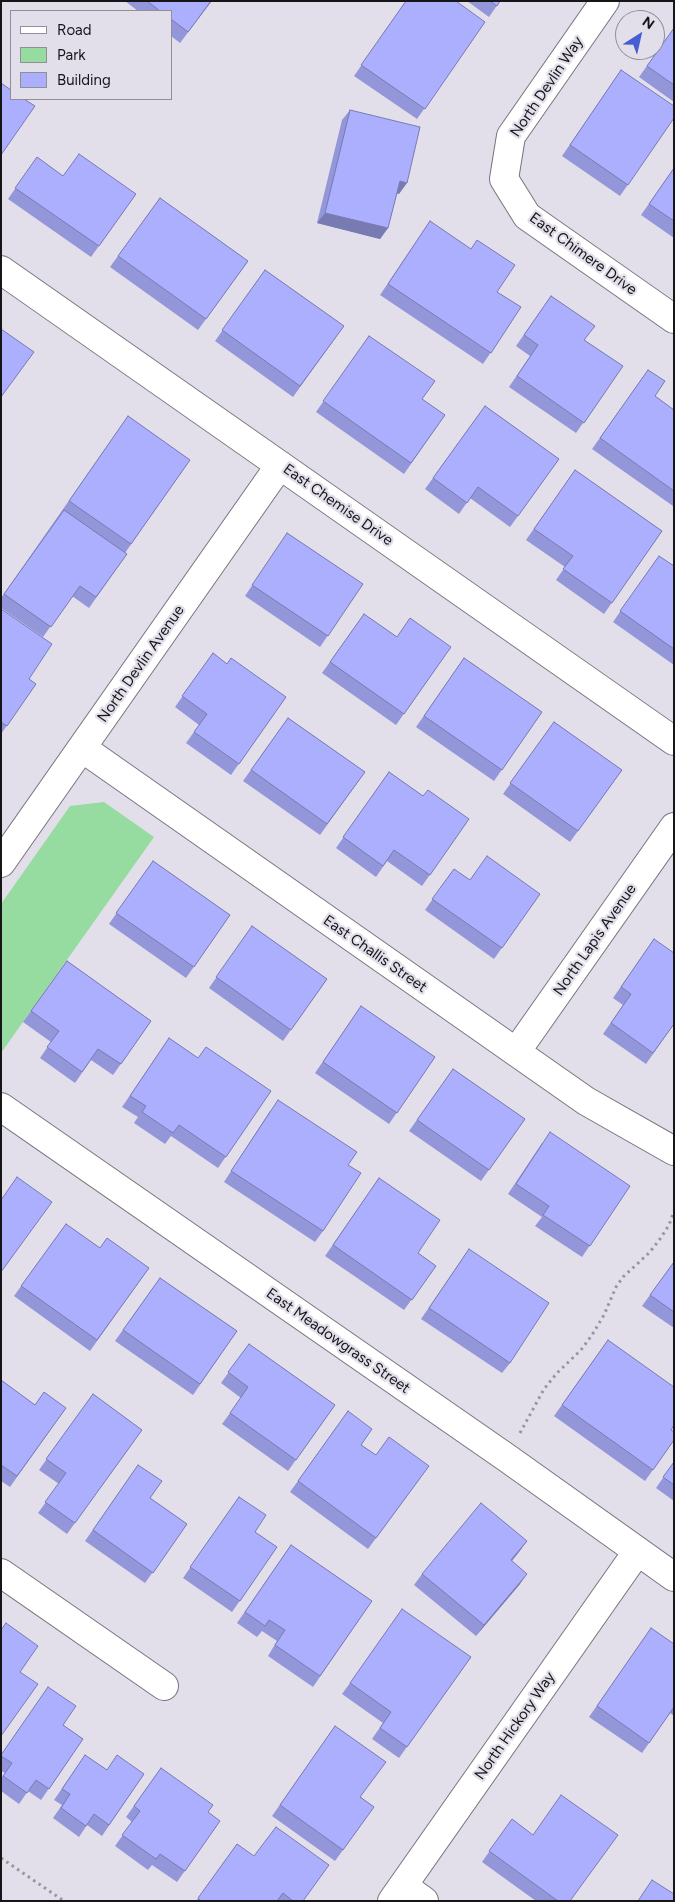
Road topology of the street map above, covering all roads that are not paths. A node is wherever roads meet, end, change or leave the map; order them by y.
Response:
1 (605, 1) edge
2 (504, 179) joint
3 (1, 270) edge
4 (674, 319) edge
5 (280, 465) junction
6 (674, 741) edge
7 (82, 748) junction
8 (674, 827) edge
9 (1, 863) edge
10 (516, 1052) junction
11 (1, 1107) edge
12 (674, 1151) edge
13 (637, 1552) junction
14 (1, 1573) edge
15 (674, 1577) edge
16 (164, 1686) dead end
17 (406, 1896) edge

1 - 2 street, North Devlin Way
2 - 4 street, East Chimere Drive
3 - 5 street, East Chemise Drive
5 - 6 street, East Chemise Drive
5 - 7 street, North Devlin Avenue
7 - 9 street, North Devlin Avenue
7 - 10 street, East Challis Street
8 - 10 street, North Lapis Avenue
10 - 12 street, East Challis Street
11 - 13 street, East Meadowgrass Street
13 - 15 street, East Meadowgrass Street
13 - 17 street, North Hickory Way
14 - 16 street

